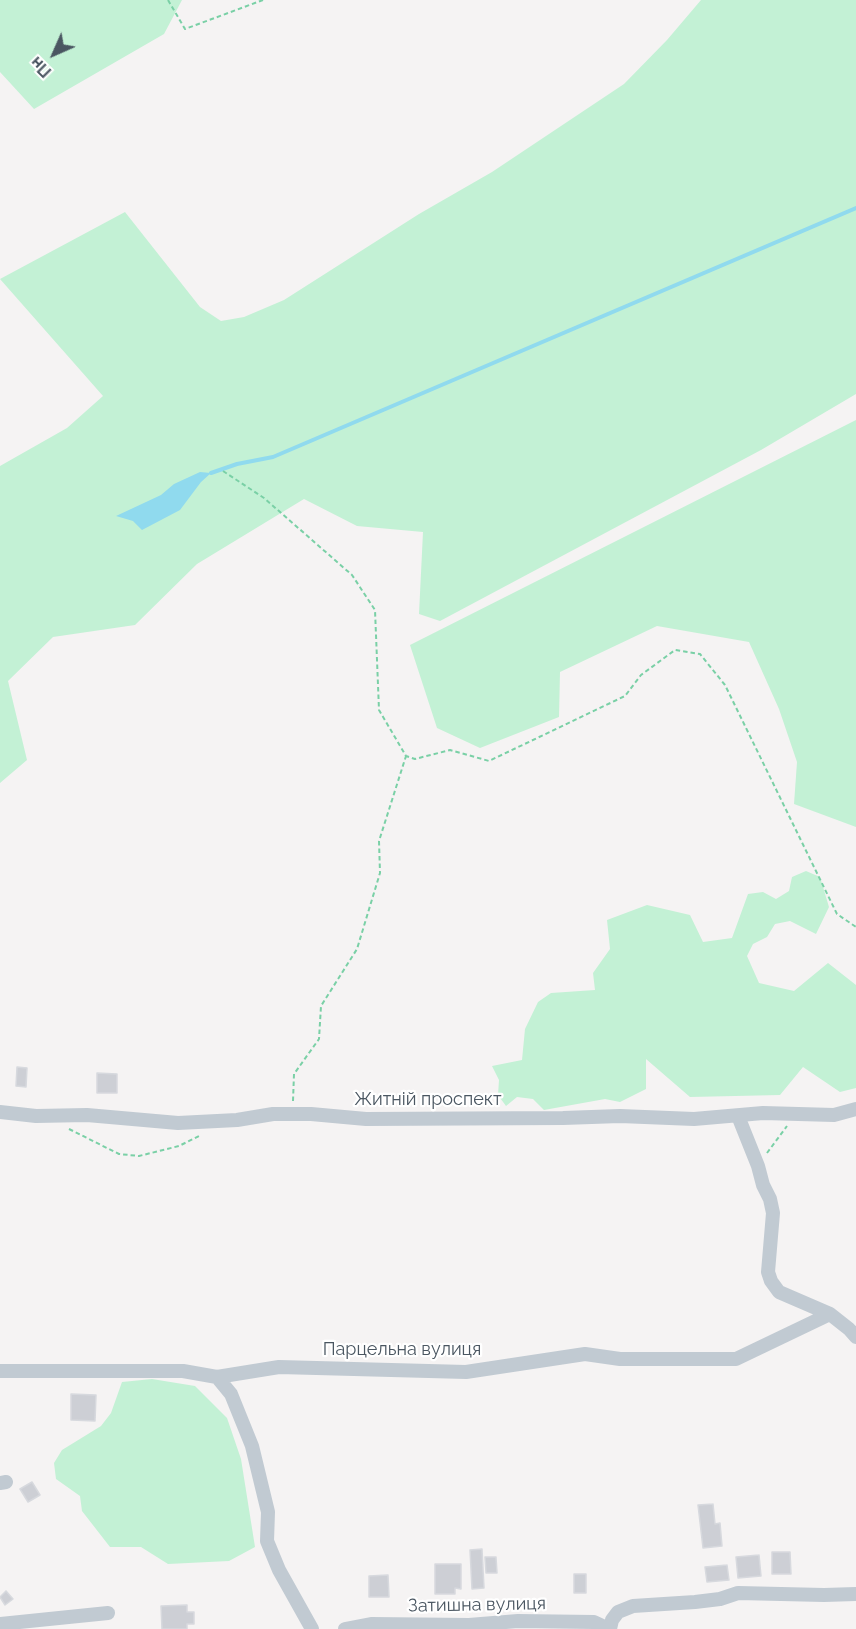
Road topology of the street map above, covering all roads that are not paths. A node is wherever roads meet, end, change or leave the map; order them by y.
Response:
1 (856, 1109) edge
2 (0, 1112) edge
3 (738, 1116) junction
4 (830, 1314) junction
5 (856, 1337) edge
6 (0, 1371) edge
7 (217, 1377) junction
8 (856, 1594) edge
9 (108, 1613) dead end
10 (0, 1624) edge
11 (312, 1629) edge
12 (345, 1629) edge
13 (609, 1629) edge

1 - 3 street, Житній проспект
2 - 3 street, Житній проспект
3 - 4 street
4 - 5 street
4 - 7 street, Парцельна вулиця
6 - 7 street, Парцельна вулиця
7 - 11 street
8 - 13 street, Затишна вулиця
9 - 10 street
12 - 13 street, Затишна вулиця

